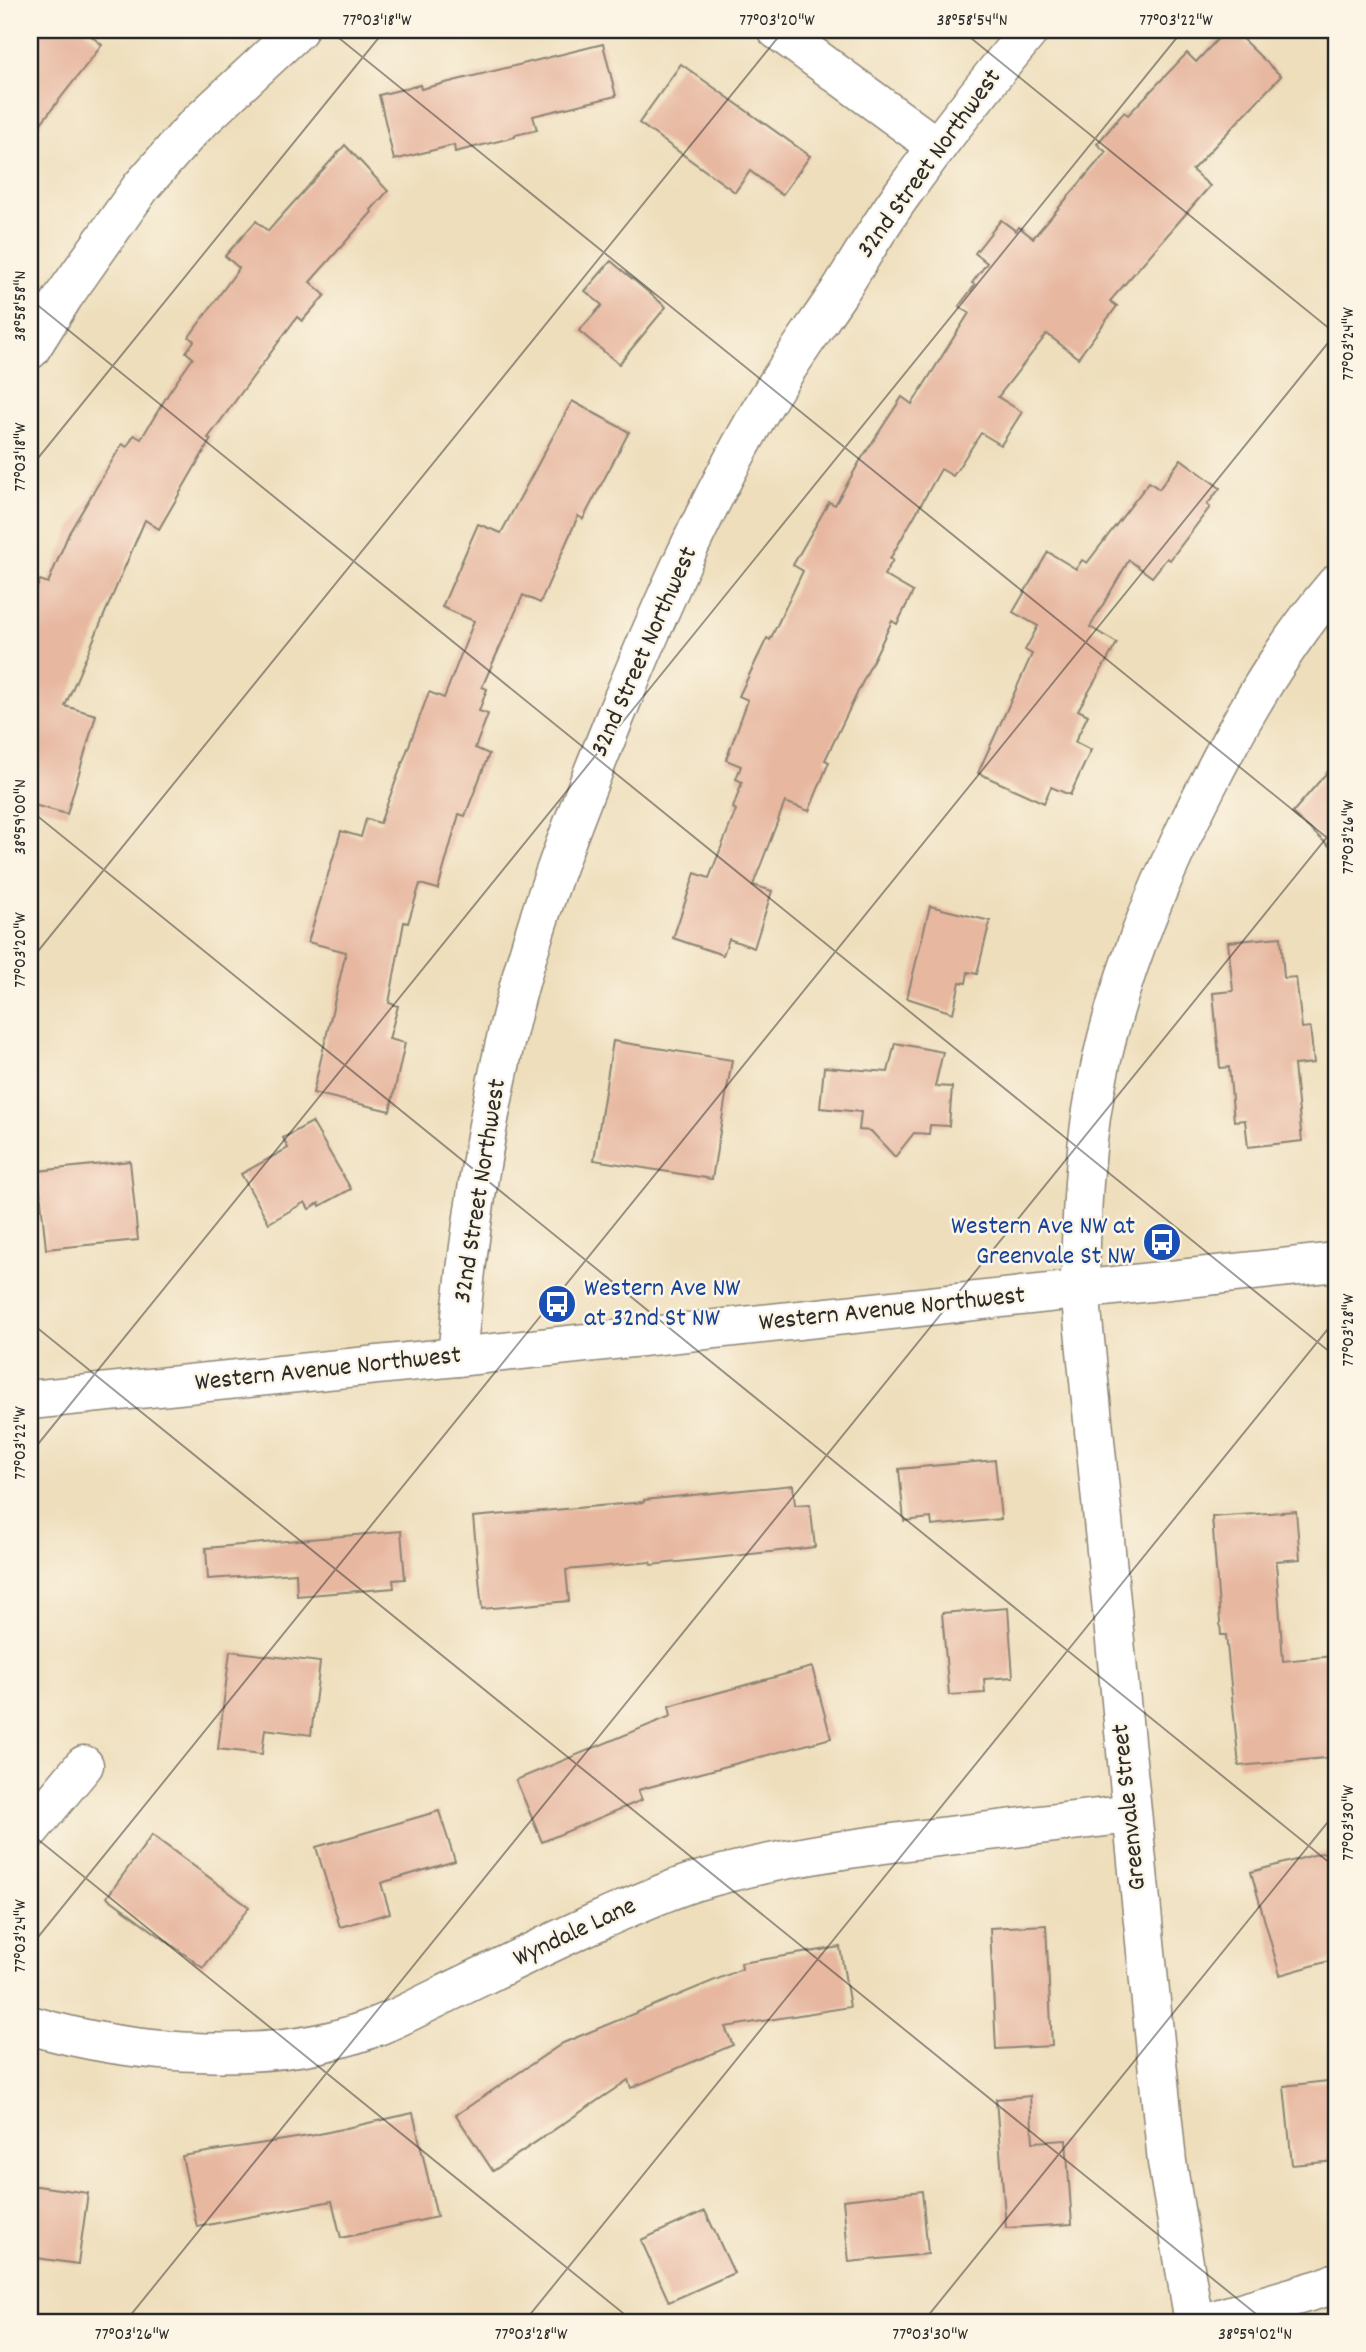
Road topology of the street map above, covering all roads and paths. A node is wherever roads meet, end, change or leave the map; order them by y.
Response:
1 (298, 30) edge
2 (777, 30) edge
3 (1030, 30) edge
4 (937, 147) junction
5 (30, 350) edge
6 (1336, 584) edge
7 (1336, 1262) edge
8 (1080, 1290) junction
9 (457, 1357) junction
10 (30, 1400) edge
11 (84, 1765) dead end
12 (1131, 1814) junction
13 (30, 1830) edge
14 (30, 2025) edge
15 (1336, 2282) edge
16 (1194, 2322) edge
17 (1207, 2322) edge

1 - 5 street
2 - 4 street
3 - 4 street, 32nd Street Northwest
4 - 9 street, 32nd Street Northwest
6 - 8 street, Greenvale Street
7 - 8 street, Western Avenue Northwest
8 - 9 street, Western Avenue Northwest
8 - 12 street, Greenvale Street
9 - 10 street, Western Avenue Northwest
11 - 13 street
12 - 14 street, Wyndale Lane
12 - 16 street, Greenvale Street
15 - 17 street

